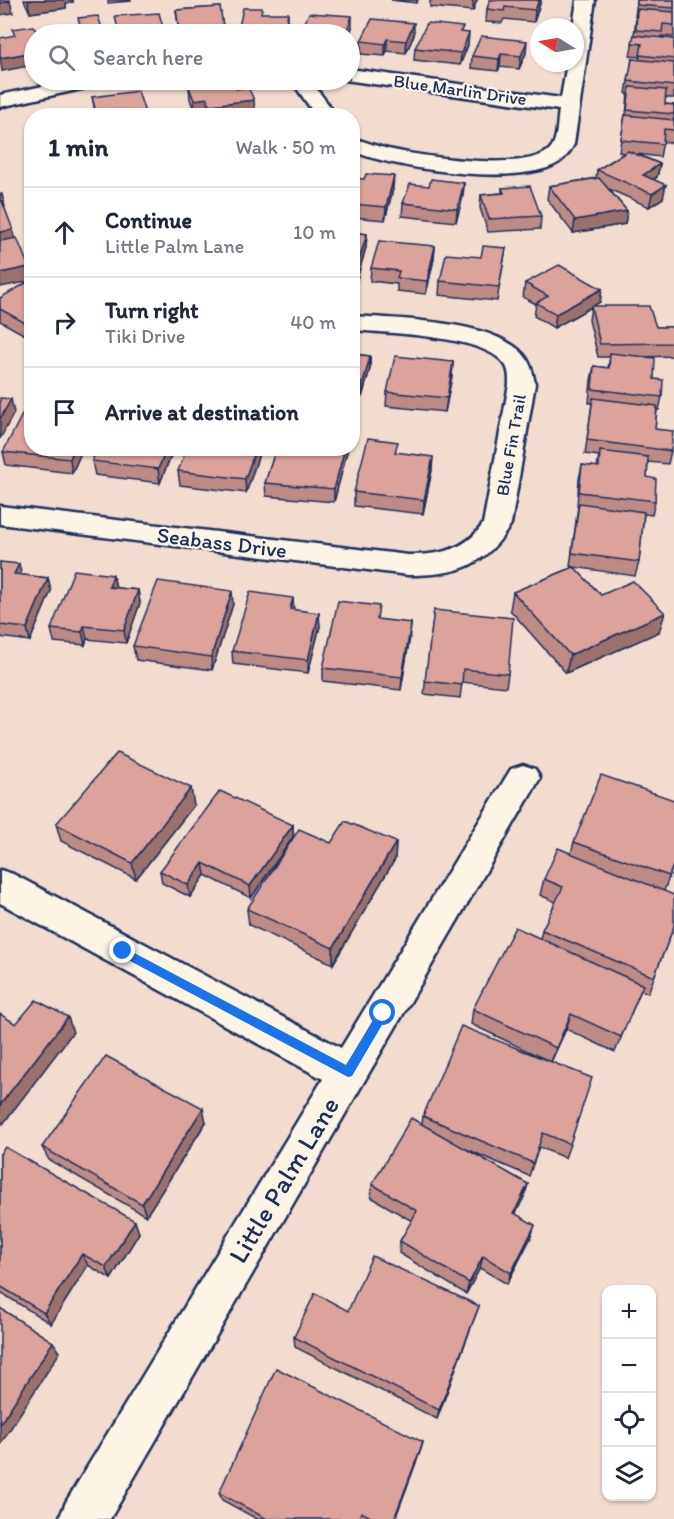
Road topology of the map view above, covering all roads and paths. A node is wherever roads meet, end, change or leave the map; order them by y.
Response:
1 (586, 0) edge
2 (360, 76) edge
3 (65, 90) edge
4 (308, 90) edge
5 (0, 100) edge
6 (570, 105) junction
7 (321, 108) edge
8 (360, 147) edge
9 (360, 324) edge
10 (0, 515) edge
11 (444, 562) joint
12 (523, 778) dead end
13 (0, 885) edge
14 (348, 1072) junction
15 (83, 1519) edge

1 - 6 street
2 - 6 street, Blue Marlin Drive
3 - 5 street
4 - 7 street
6 - 8 street
9 - 11 street, Blue Fin Trail
10 - 11 street, Seabass Drive
12 - 14 street, Little Palm Lane
13 - 14 street
14 - 15 street, Little Palm Lane

